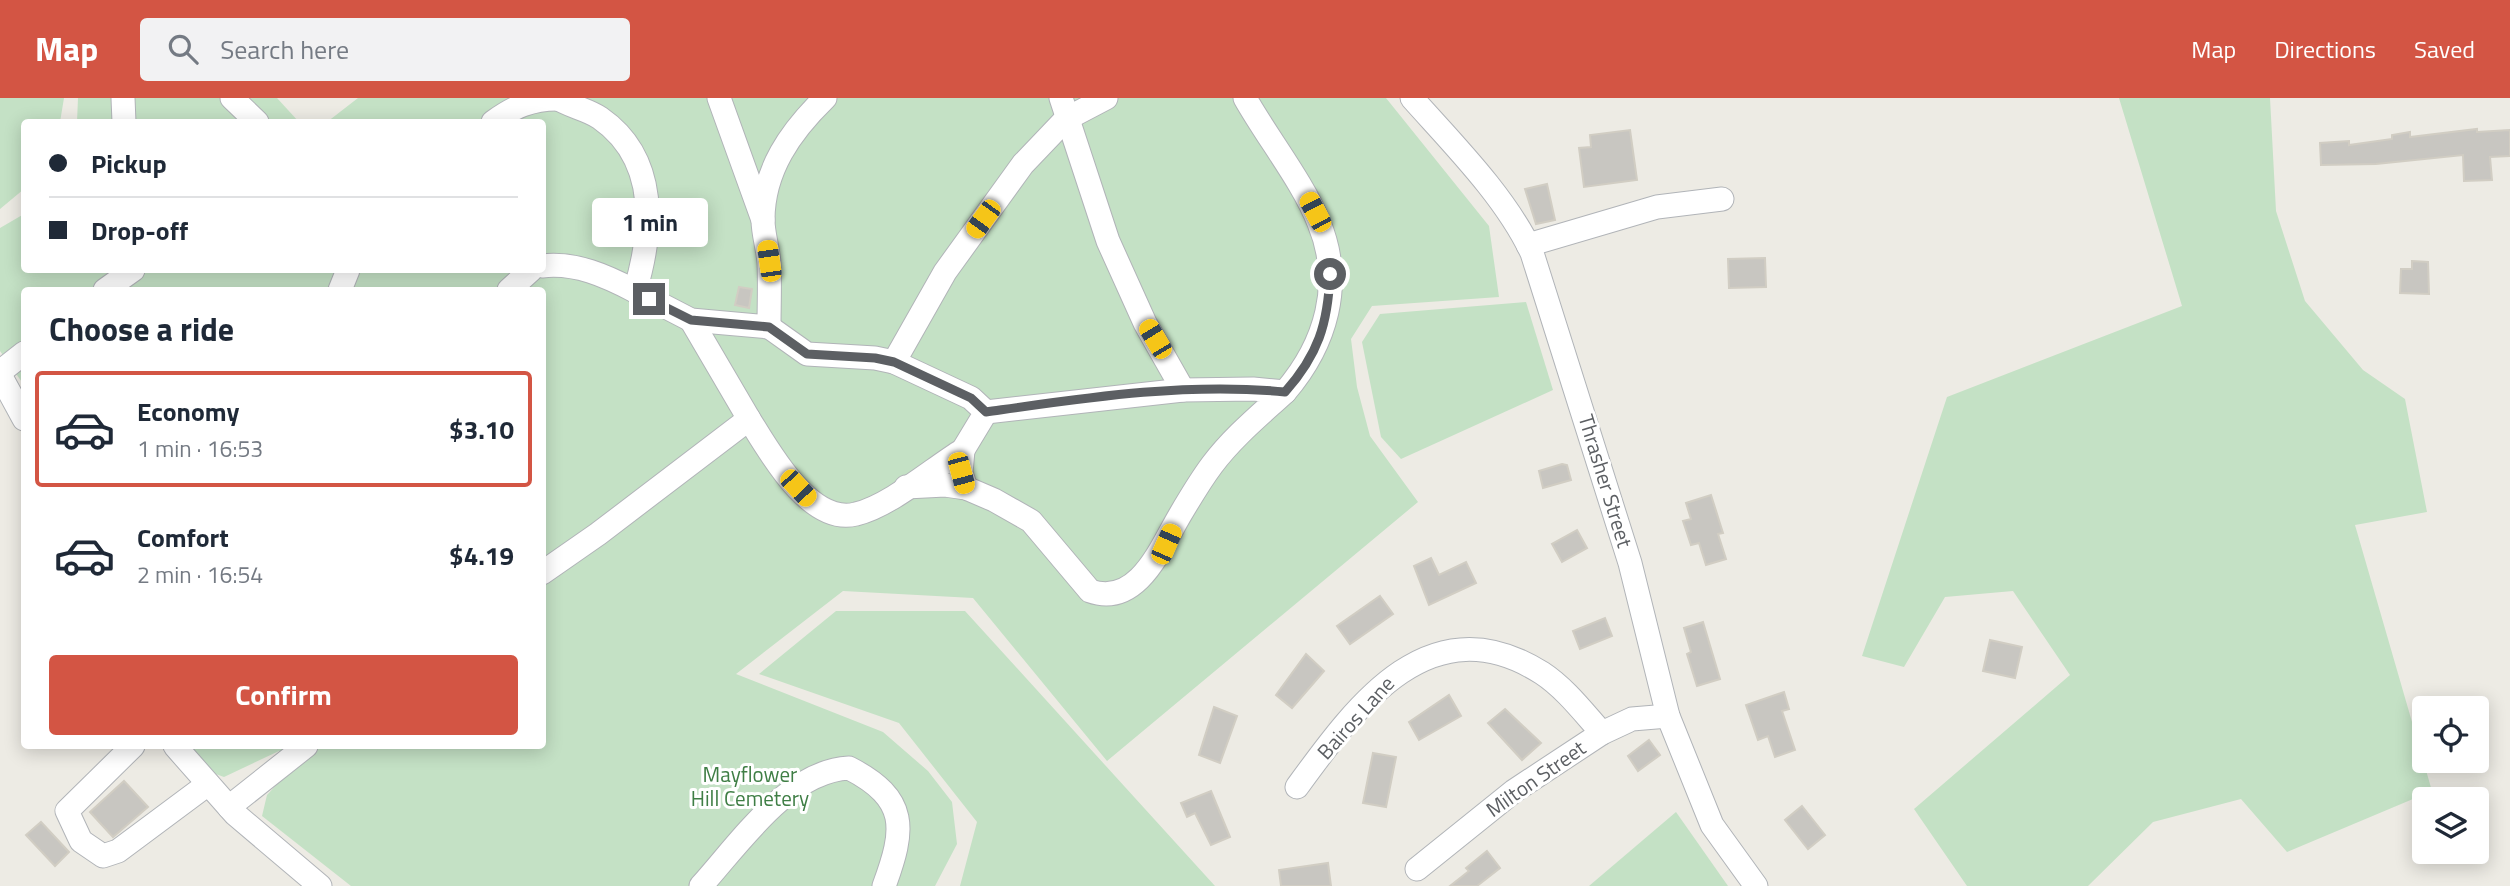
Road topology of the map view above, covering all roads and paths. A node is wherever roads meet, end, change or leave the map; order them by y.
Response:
1 (123, 98) edge
2 (232, 98) edge
3 (719, 98) edge
4 (825, 98) edge
5 (1106, 98) edge
6 (1245, 98) edge
7 (1412, 98) edge
8 (557, 99) edge
9 (1063, 109) edge
10 (124, 119) edge
11 (254, 119) edge
12 (498, 119) edge
13 (1722, 199) dead end
14 (763, 219) junction
15 (1528, 245) junction
16 (546, 266) edge
17 (128, 273) edge
18 (528, 273) edge
19 (109, 287) edge
20 (512, 287) edge
21 (635, 291) junction
22 (691, 320) junction
23 (769, 327) junction
24 (21, 356) edge
25 (894, 362) junction
26 (0, 374) edge
27 (1183, 390) junction
28 (1285, 392) junction
29 (986, 412) junction
30 (21, 413) edge
31 (749, 419) junction
32 (963, 450) junction
33 (905, 487) junction
34 (965, 488) junction
35 (546, 570) edge
36 (1668, 716) junction
37 (1602, 733) junction
38 (130, 749) edge
39 (178, 749) edge
40 (302, 749) edge
41 (208, 784) junction
42 (1297, 787) dead end
43 (229, 807) junction
44 (1417, 869) dead end
45 (320, 886) edge
46 (701, 886) edge
47 (884, 886) edge
48 (1756, 886) edge

1 - 10 street
2 - 11 street
3 - 14 street
4 - 14 street
5 - 9 street
6 - 28 street
7 - 15 street, Thrasher Street
8 - 12 street
8 - 21 street
9 - 25 street
9 - 27 street
13 - 15 street
14 - 23 street
15 - 36 street, Thrasher Street
16 - 21 street
17 - 19 street
18 - 20 street
21 - 22 street
22 - 23 street
22 - 31 street
23 - 25 street
24 - 26 street
25 - 29 street
26 - 30 street
27 - 28 street
27 - 29 street
28 - 34 street
29 - 32 street
31 - 33 street
31 - 35 street
32 - 33 street
32 - 34 street
33 - 34 street
36 - 37 street, Milton Street
36 - 48 street, Thrasher Street
37 - 42 street, Bairos Lane
37 - 44 street, Milton Street
38 - 41 street
39 - 41 street
40 - 43 street
41 - 43 street
43 - 45 street
46 - 47 street

